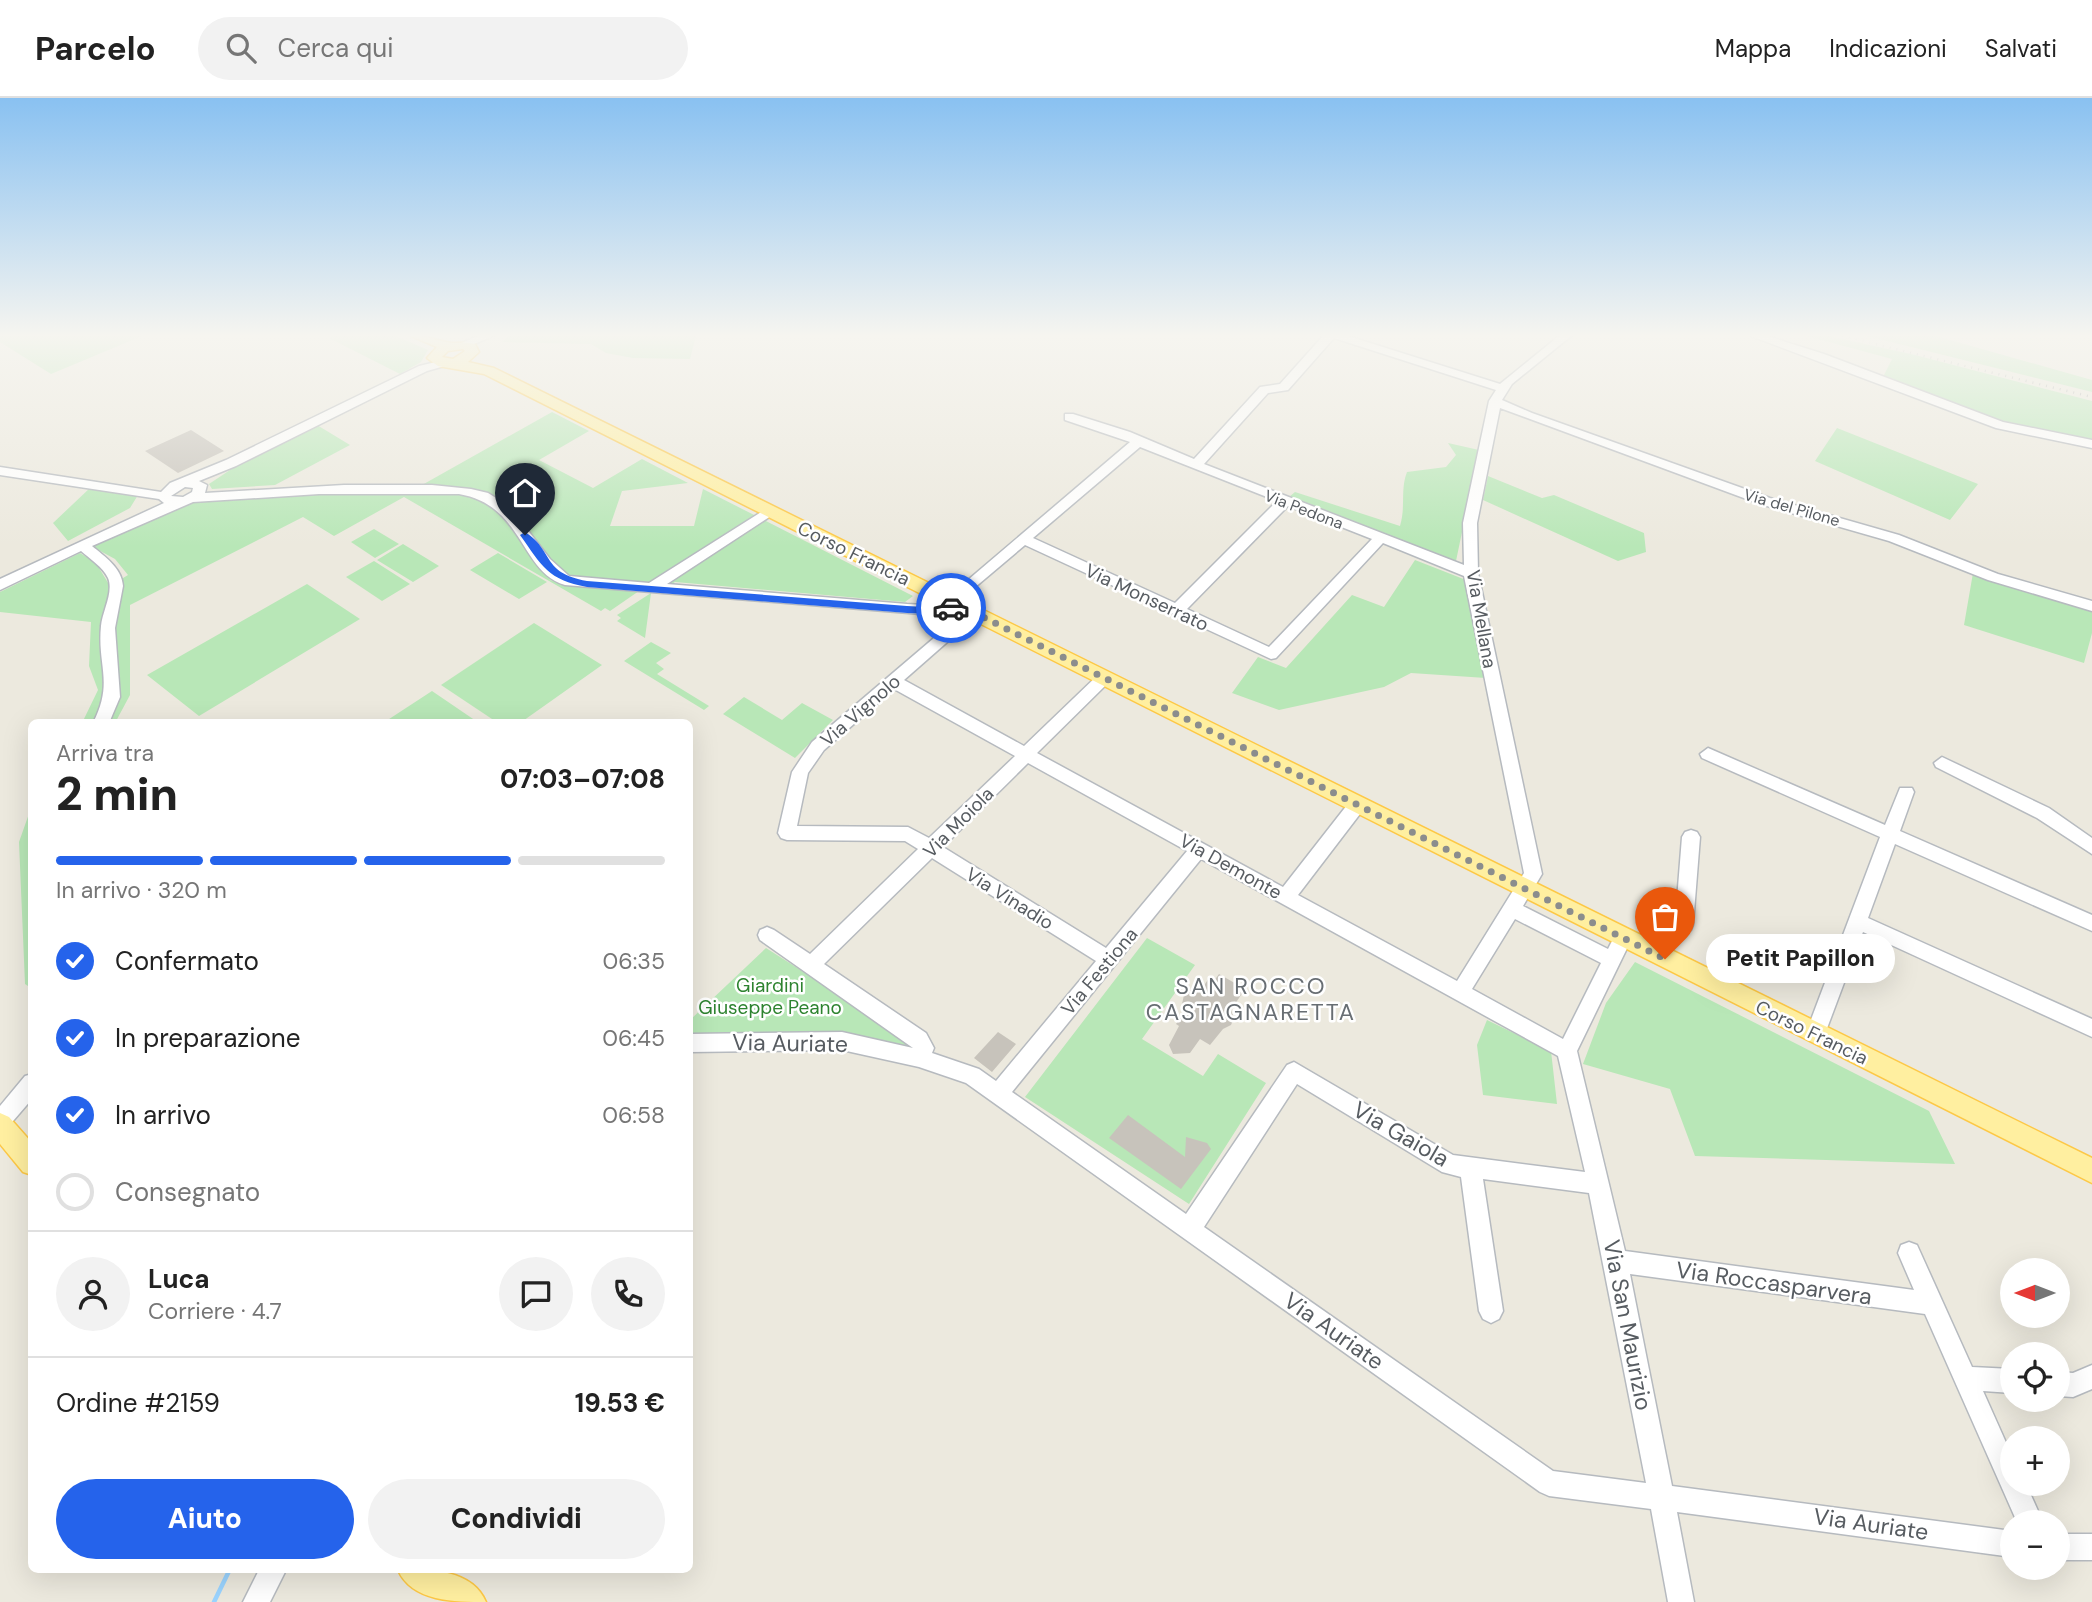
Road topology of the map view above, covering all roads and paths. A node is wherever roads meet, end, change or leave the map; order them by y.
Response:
1 (346, 406) edge
2 (566, 406) edge
3 (1249, 406) edge
4 (1496, 406) edge
5 (1514, 406) edge
6 (1951, 406) edge
7 (1069, 417) dead end
8 (1138, 442) junction
9 (2092, 444) edge
10 (1195, 466) junction
11 (0, 471) edge
12 (182, 492) junction
13 (1284, 502) junction
14 (769, 511) junction
15 (1380, 538) junction
16 (1024, 539) junction
17 (82, 545) junction
18 (1471, 573) junction
19 (0, 585) edge
20 (651, 588) junction
21 (964, 602) junction
22 (2092, 606) edge
23 (907, 610) junction
24 (1177, 610) junction
25 (951, 632) junction
26 (1104, 678) junction
27 (894, 682) junction
28 (103, 719) edge
29 (1027, 753) junction
30 (1708, 754) dead end
31 (1942, 763) dead end
32 (1906, 792) dead end
33 (1357, 805) junction
34 (787, 833) joint
35 (1892, 835) junction
36 (1691, 837) dead end
37 (2092, 847) edge
38 (1200, 848) junction
39 (931, 850) junction
40 (1525, 890) junction
41 (1286, 897) junction
42 (1513, 909) junction
43 (1859, 922) junction
44 (2092, 923) edge
45 (1684, 925) dead end
46 (767, 935) dead end
47 (1623, 938) junction
48 (1108, 960) junction
49 (1612, 960) junction
50 (811, 965) junction
51 (1460, 993) junction
52 (2092, 1028) edge
53 (1816, 1033) junction
54 (693, 1043) edge
55 (1567, 1051) junction
56 (919, 1058) junction
57 (28, 1087) edge
58 (998, 1094) junction
59 (0, 1123) edge
60 (28, 1158) edge
61 (1471, 1167) junction
62 (2092, 1171) edge
63 (1598, 1184) junction
64 (1190, 1228) junction
65 (1909, 1253) dead end
66 (1616, 1261) junction
67 (1932, 1304) junction
68 (1491, 1311) dead end
69 (2092, 1377) edge
70 (1965, 1378) junction
71 (2000, 1380) edge
72 (2070, 1385) edge
73 (2000, 1455) edge
74 (1662, 1496) junction
75 (2000, 1542) edge
76 (2070, 1547) edge
77 (2092, 1547) edge
78 (271, 1573) edge
79 (419, 1573) edge
80 (256, 1602) edge
81 (470, 1602) edge
82 (1681, 1602) edge

1 - 12 street
2 - 14 main road, Corso Francia
3 - 10 street
4 - 18 street, Via Mellana
5 - 22 street, Via del Pilone
6 - 9 street
7 - 8 street, Via Pedona
8 - 10 street, Via Pedona
8 - 16 street, Via Vignolo
10 - 13 street, Via Pedona
11 - 12 street
12 - 17 street
12 - 20 street
13 - 15 street, Via Pedona
13 - 24 street
14 - 20 street
14 - 21 main road, Corso Francia
15 - 18 street, Via Pedona
15 - 24 street, Via Monserrato
16 - 21 street, Via Vignolo
16 - 24 street, Via Monserrato
17 - 19 street
17 - 28 street
18 - 40 street, Via Mellana
20 - 23 street
21 - 23 street
21 - 25 street, Via Vignolo
21 - 26 main road, Corso Francia
23 - 25 street
25 - 27 street, Via Vignolo
26 - 29 street, Via Moiola
26 - 33 main road, Corso Francia
27 - 29 street, Via Demonte
27 - 34 street, Via Vignolo
29 - 38 street, Via Demonte
29 - 39 street, Via Moiola
30 - 35 street
31 - 37 street
32 - 35 street
33 - 40 main road, Corso Francia
33 - 41 street
34 - 39 street, Via Vinadio
35 - 43 street
35 - 44 street
36 - 45 street
38 - 41 street, Via Demonte
38 - 48 street, Via Festiona
39 - 48 street, Via Vinadio
39 - 50 street, Via Moiola
40 - 42 street
40 - 47 main road, Corso Francia
41 - 51 street, Via Demonte
42 - 49 street
42 - 51 street
43 - 52 street
43 - 53 street
46 - 50 street
47 - 49 street
47 - 53 main road, Corso Francia
48 - 58 street, Via Festiona
49 - 55 street
50 - 56 street
51 - 55 street, Via Demonte
53 - 62 main road, Corso Francia
54 - 56 street, Via Auriate
55 - 63 street, Via San Maurizio
56 - 58 street, Via Auriate
57 - 59 street
58 - 64 street, Via Auriate
59 - 60 main road
61 - 63 street, Via Gaiola
61 - 64 street, Via Gaiola
61 - 68 street
63 - 66 street, Via San Maurizio
64 - 74 street, Via Auriate
65 - 67 street
66 - 67 street, Via Roccasparvera
66 - 74 street, Via San Maurizio
67 - 70 street
69 - 72 street
70 - 71 street
70 - 73 street
74 - 75 street, Via Auriate
74 - 82 street, Via San Maurizio
76 - 77 street
78 - 80 street
79 - 81 main road

